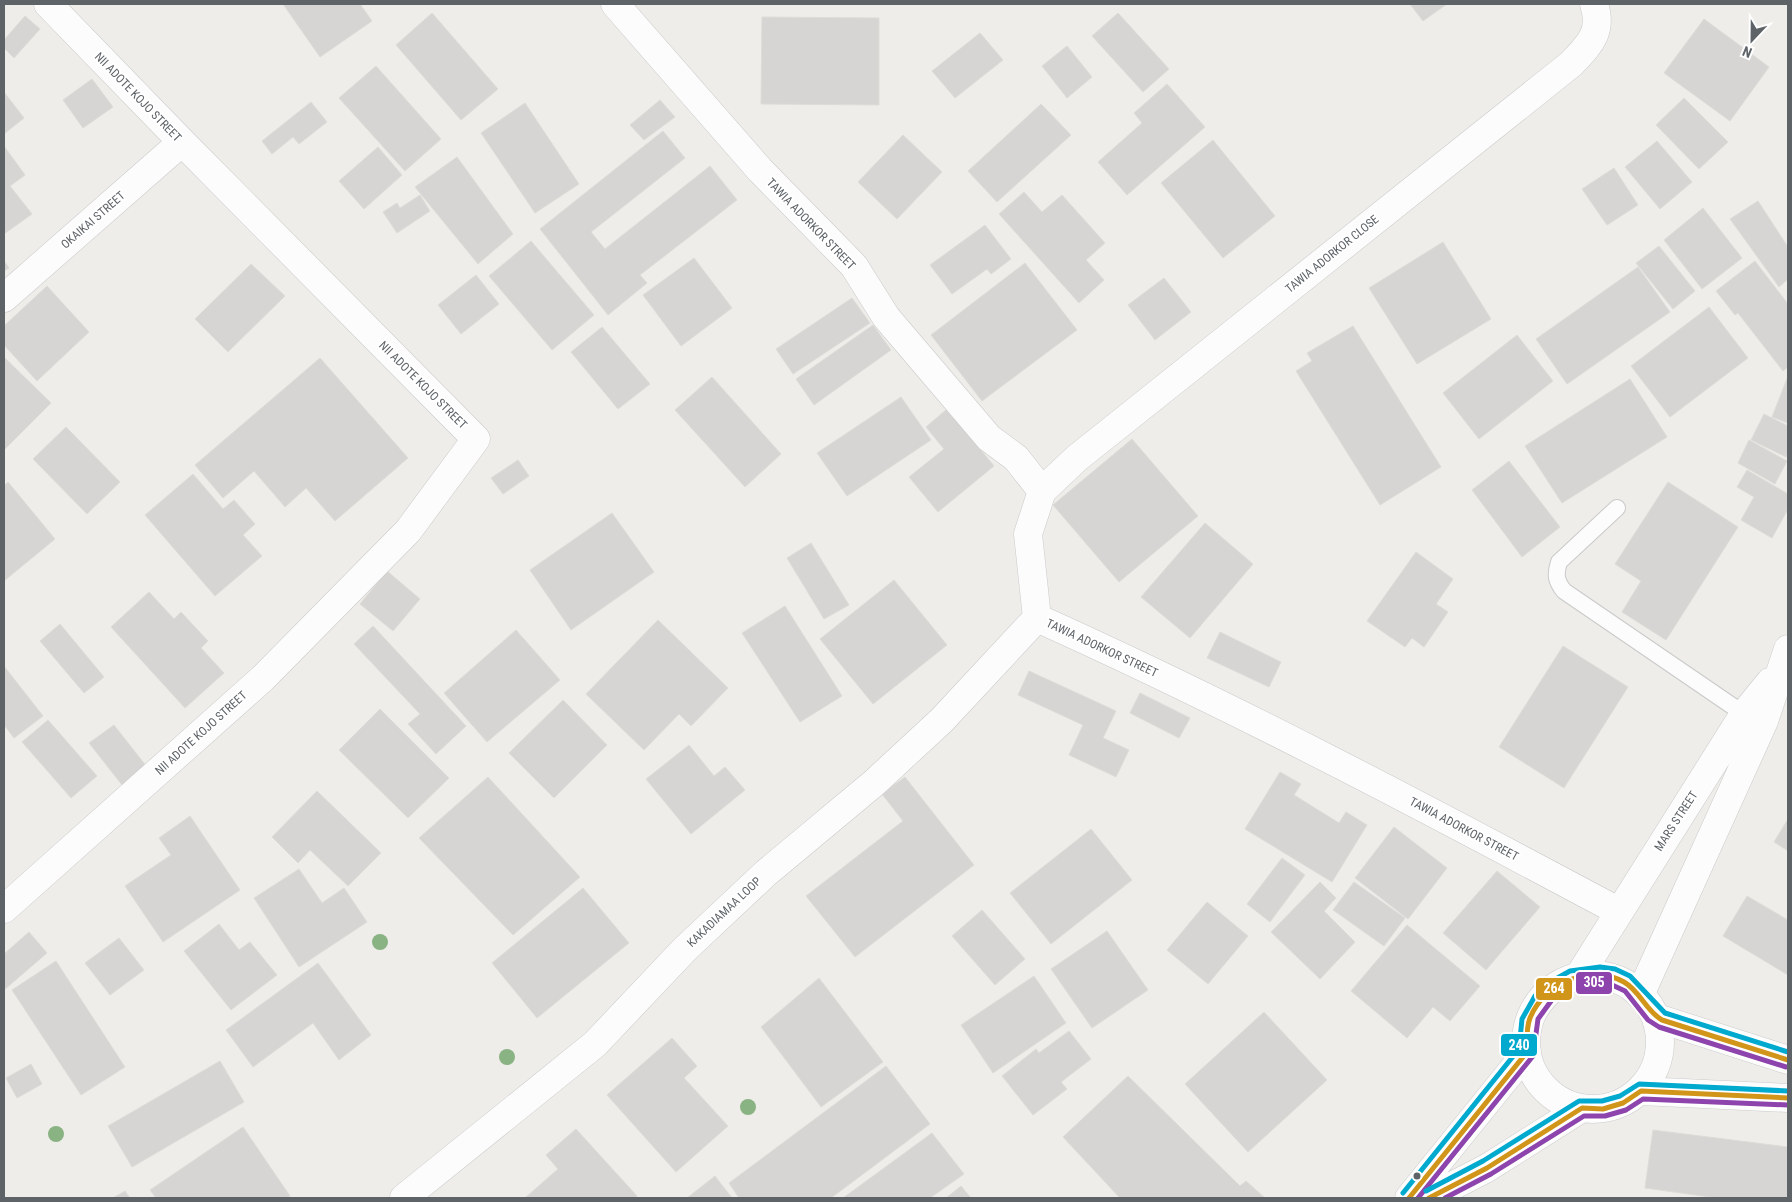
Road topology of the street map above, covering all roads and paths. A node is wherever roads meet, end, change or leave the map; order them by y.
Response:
1 (48, 4) edge
2 (615, 4) edge
3 (1594, 4) edge
4 (182, 142) junction
5 (4, 298) edge
6 (1042, 491) junction
7 (1618, 508) dead end
8 (1038, 618) junction
9 (1785, 665) edge
10 (1754, 718) junction
11 (4, 909) edge
12 (1618, 911) junction
13 (1579, 976) junction
14 (1640, 994) junction
15 (1657, 1018) junction
16 (1527, 1052) junction
17 (1788, 1060) edge
18 (1641, 1091) junction
19 (1788, 1098) edge
20 (1582, 1108) junction
21 (404, 1198) edge
22 (1409, 1198) edge
23 (1429, 1198) edge

1 - 4 street, NII ADOTE KOJO STREET
2 - 6 street, TAWIA ADORKOR STREET
3 - 6 street, TAWIA ADORKOR CLOSE
4 - 5 street, OKAIKAI STREET
4 - 11 street, NII ADOTE KOJO STREET
6 - 8 street, TAWIA ADORKOR STREET
7 - 10 lane
8 - 12 street, TAWIA ADORKOR STREET
8 - 21 street, KAKADIAMAA LOOP
9 - 10 street, MARS STREET
10 - 12 street, MARS STREET
10 - 14 street, MARS STREET
12 - 13 street, MARS STREET
13 - 14 street
13 - 16 street
14 - 15 street
15 - 17 street
15 - 18 street
16 - 20 street
16 - 22 street
18 - 19 street
18 - 20 street
20 - 23 street

